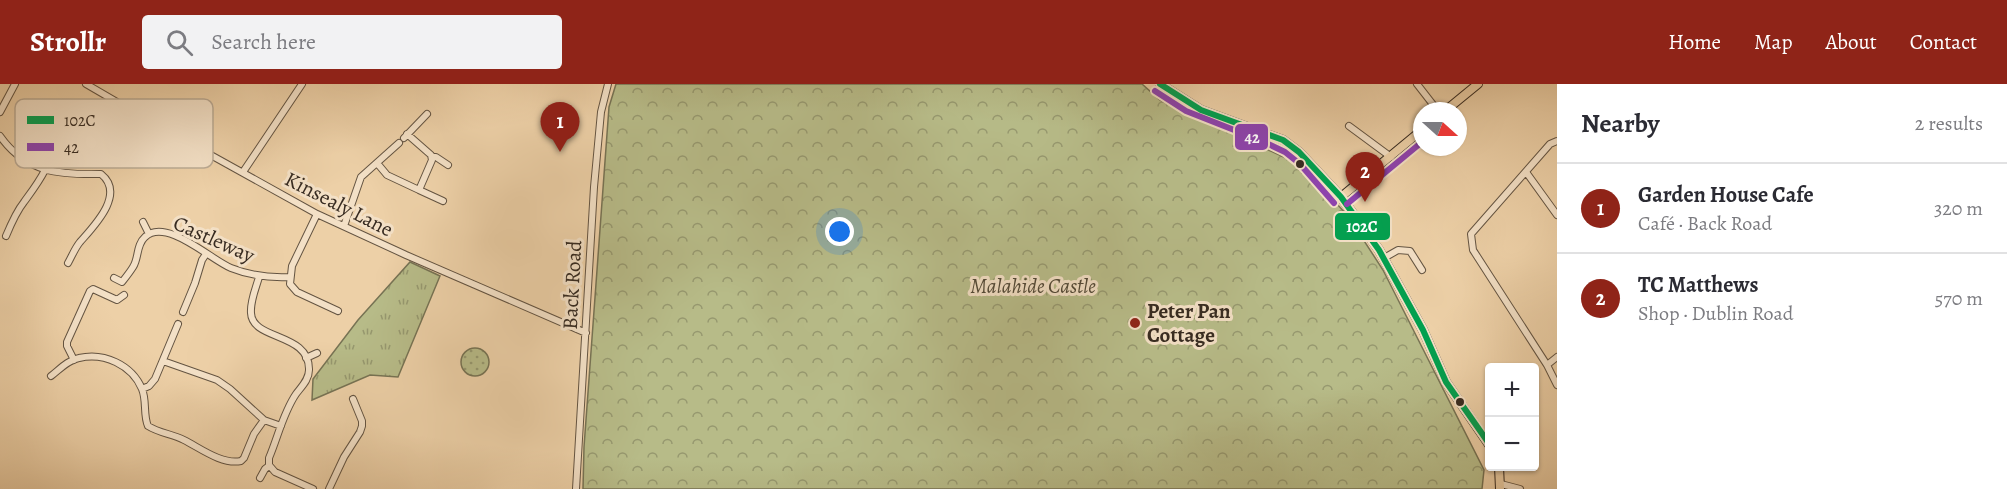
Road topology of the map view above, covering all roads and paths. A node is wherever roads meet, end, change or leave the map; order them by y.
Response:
1 (15, 84) edge
2 (86, 84) edge
3 (302, 84) edge
4 (608, 84) edge
5 (1160, 84) edge
6 (1417, 84) edge
7 (1478, 84) edge
8 (111, 99) edge
9 (1431, 102) edge
10 (1456, 102) edge
11 (0, 112) edge
12 (427, 114) dead end
13 (1349, 126) dead end
14 (0, 136) edge
15 (1413, 138) edge
16 (403, 139) junction
17 (1557, 141) edge
18 (15, 152) edge
19 (213, 156) edge
20 (432, 157) junction
21 (1391, 157) junction
22 (377, 163) junction
23 (448, 165) dead end
24 (41, 168) edge
25 (45, 170) junction
26 (243, 172) junction
27 (1526, 172) junction
28 (419, 190) junction
29 (1341, 197) junction
30 (443, 201) dead end
31 (317, 213) junction
32 (1557, 215) edge
33 (143, 222) dead end
34 (344, 226) junction
35 (149, 234) junction
36 (6, 236) dead end
37 (206, 254) junction
38 (1384, 258) junction
39 (68, 263) dead end
40 (1422, 270) dead end
41 (259, 277) junction
42 (290, 277) junction
43 (114, 278) dead end
44 (124, 295) dead end
45 (338, 311) dead end
46 (183, 312) dead end
47 (178, 324) dead end
48 (586, 333) junction
49 (317, 353) dead end
50 (1557, 357) edge
51 (306, 358) junction
52 (74, 360) junction
53 (163, 361) junction
54 (1547, 365) junction
55 (51, 376) dead end
56 (1557, 385) edge
57 (142, 389) junction
58 (365, 402) dead end
59 (264, 420) junction
60 (281, 426) junction
61 (1485, 439) edge
62 (270, 466) junction
63 (1499, 471) edge
64 (260, 478) dead end
65 (1500, 487) edge
66 (314, 489) edge
67 (329, 489) edge
68 (576, 489) edge
69 (1520, 489) edge

1 - 11 street
2 - 8 street, Kinsealy Lane
3 - 26 street
4 - 48 street, Back Road
5 - 29 main road
6 - 9 street
7 - 10 main road
12 - 16 street
13 - 21 street
14 - 18 street
15 - 21 main road
16 - 20 street
16 - 22 street
17 - 27 street
19 - 26 street, Kinsealy Lane
20 - 23 street
20 - 28 street
21 - 29 main road
22 - 28 street
22 - 34 street
24 - 25 street
25 - 36 street
25 - 39 street
26 - 31 street, Kinsealy Lane
27 - 32 street
27 - 54 street
28 - 30 street
29 - 38 main road
31 - 34 street, Kinsealy Lane
31 - 42 street
33 - 35 street
34 - 48 street, Kinsealy Lane
35 - 37 street, Castleway
35 - 43 street, Castleway
37 - 41 street, Castleway
37 - 46 street
38 - 40 street
38 - 61 main road
41 - 42 street, Castleway
41 - 51 street, Castleway
42 - 45 street
44 - 52 street
47 - 53 street
48 - 68 street, Back Road
49 - 51 street
50 - 54 street
51 - 60 street
52 - 55 street
52 - 57 street
53 - 57 street
53 - 59 street
54 - 56 street
57 - 59 street
58 - 67 street
59 - 60 street
60 - 62 street
62 - 64 street
62 - 66 street
63 - 65 main road
65 - 69 street

